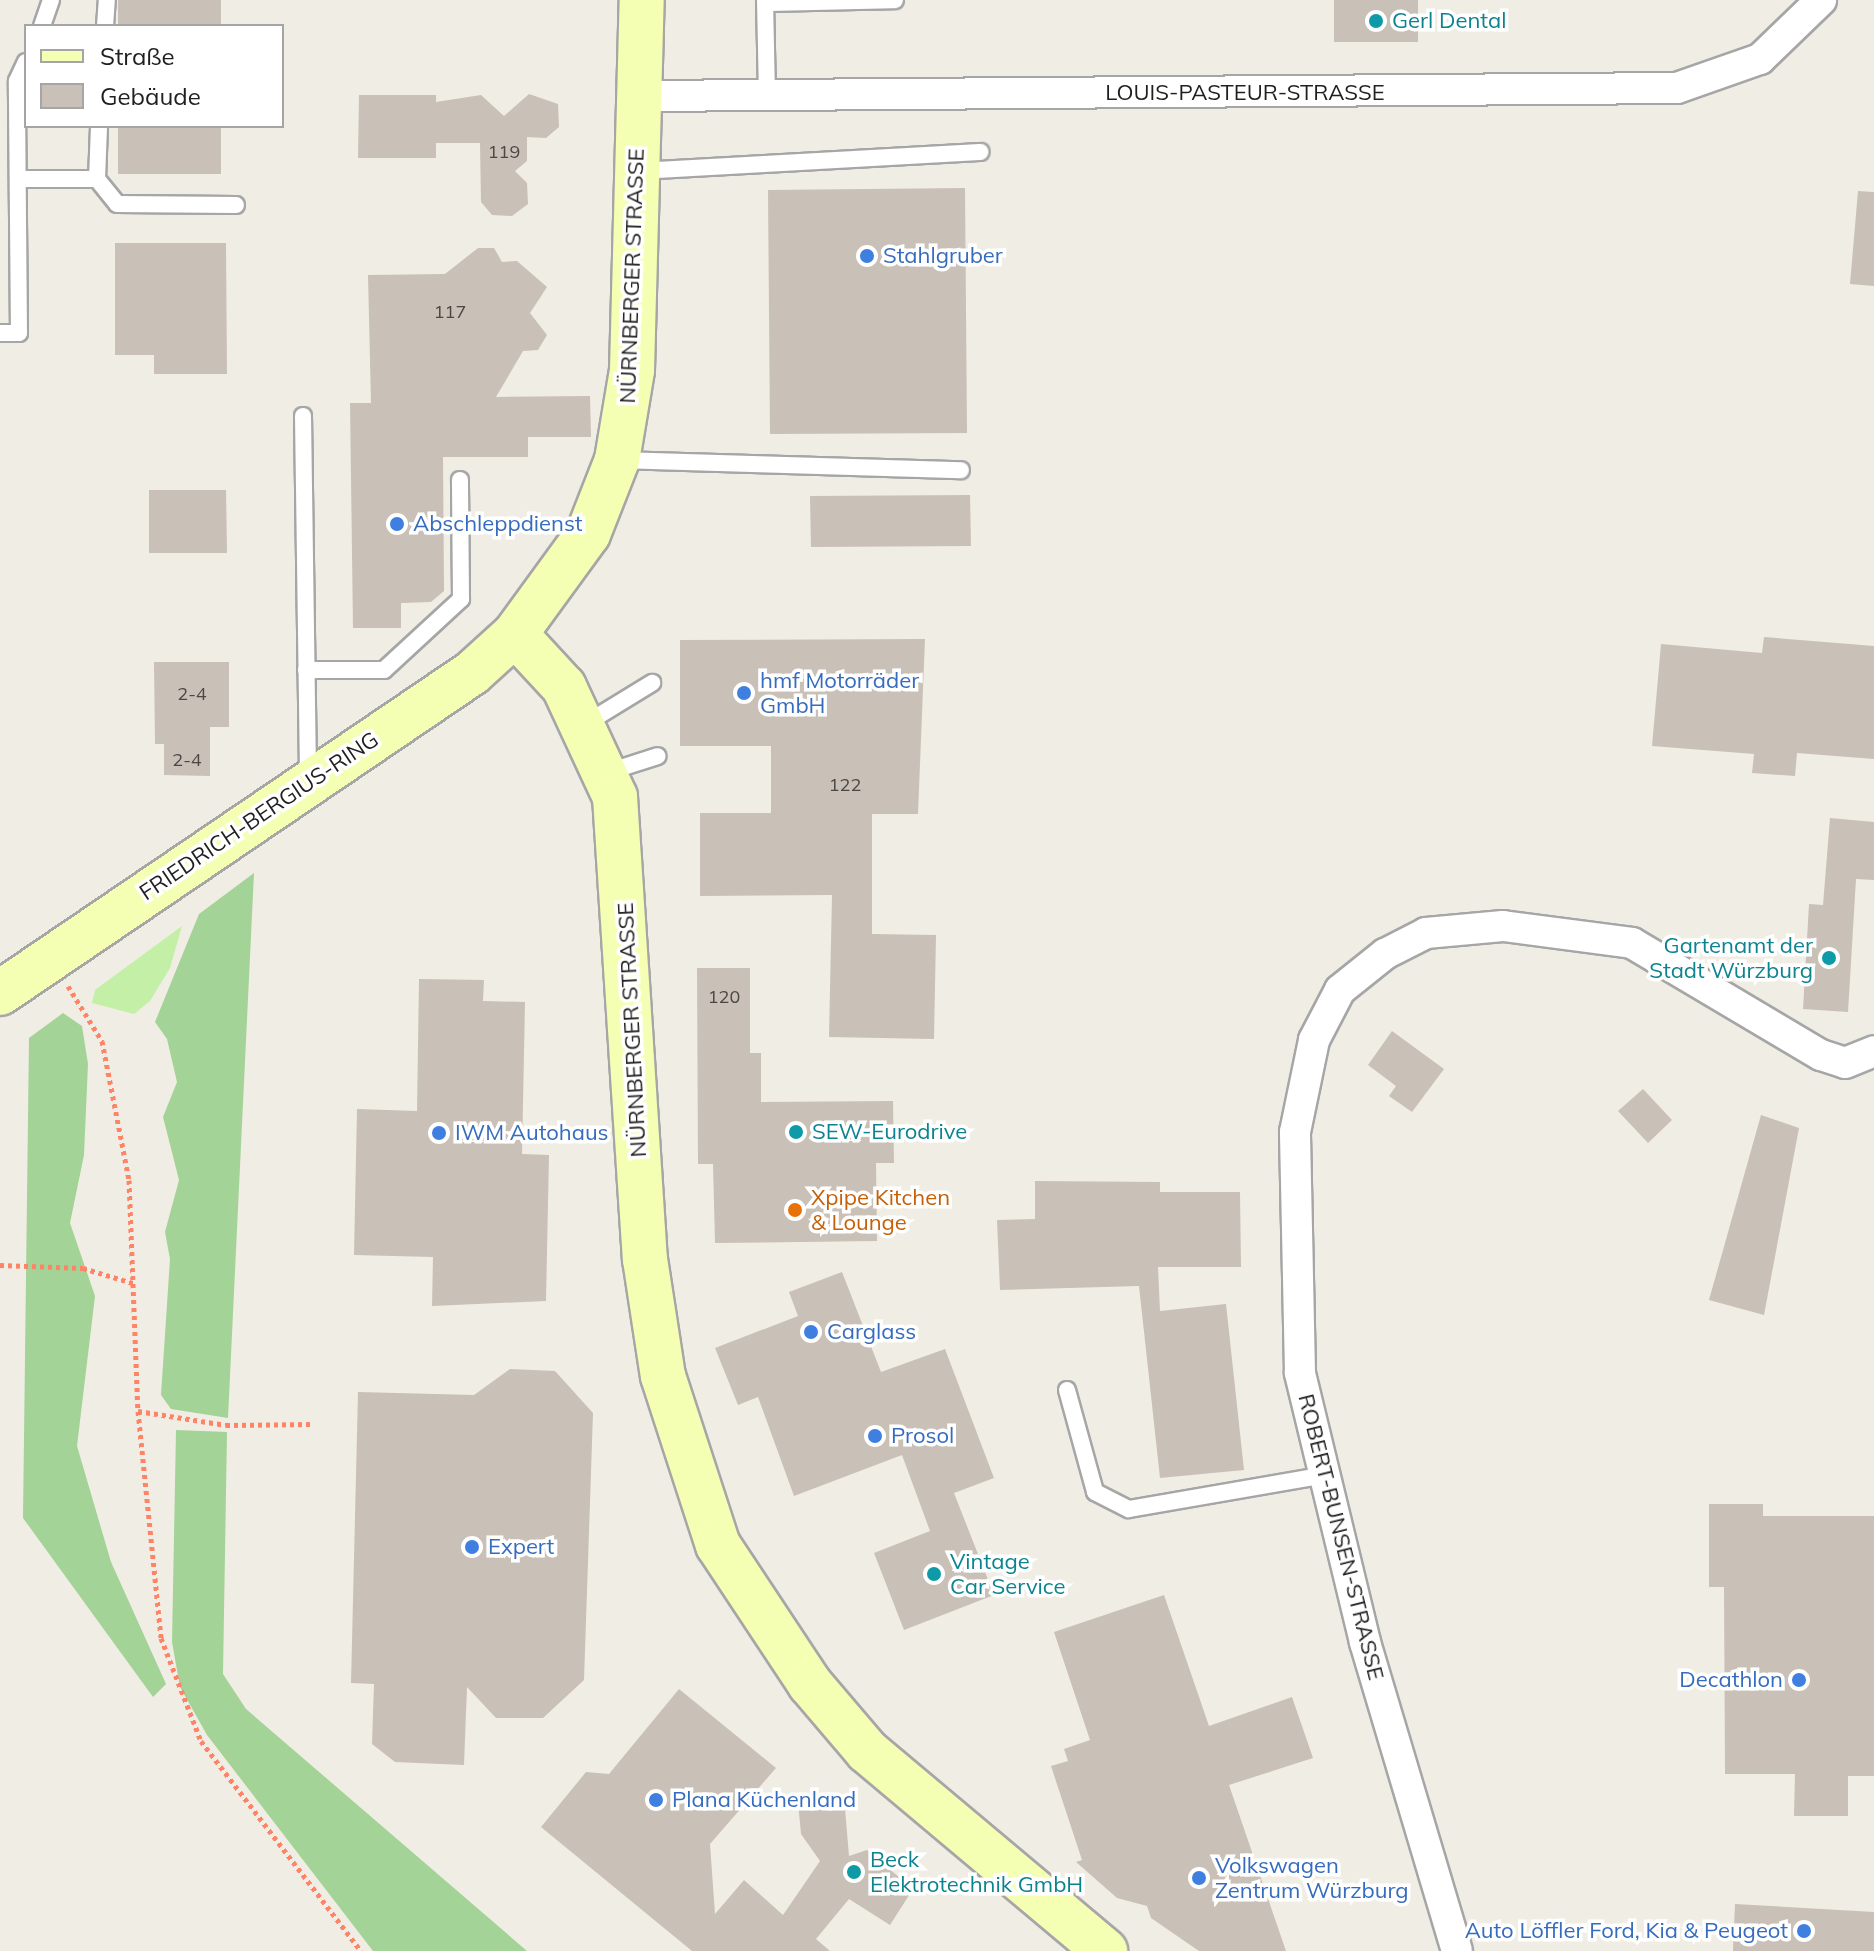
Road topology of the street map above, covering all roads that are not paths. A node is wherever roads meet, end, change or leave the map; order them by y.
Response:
1 (51, 0) edge
2 (107, 0) edge
3 (642, 0) edge
4 (895, 0) edge
5 (1821, 0) edge
6 (766, 2) edge
7 (43, 24) edge
8 (105, 24) edge
9 (24, 66) edge
10 (767, 95) junction
11 (640, 96) junction
12 (99, 128) edge
13 (980, 152) dead end
14 (637, 171) junction
15 (18, 179) junction
16 (97, 179) junction
17 (236, 205) dead end
18 (0, 333) edge
19 (303, 416) dead end
20 (617, 460) junction
21 (961, 470) dead end
22 (460, 480) dead end
23 (515, 634) junction
24 (306, 670) junction
25 (652, 683) dead end
26 (585, 724) junction
27 (658, 756) dead end
28 (608, 772) junction
29 (308, 783) junction
30 (0, 993) edge
31 (1874, 1051) edge
32 (1067, 1390) dead end
33 (1321, 1476) junction
34 (1105, 1951) edge
35 (1457, 1951) edge

1 - 7 lane
2 - 8 lane
3 - 11 street, NÜRNBERGER STRASSE
4 - 6 lane
5 - 10 street, LOUIS-PASTEUR-STRASSE
6 - 10 lane
9 - 15 lane
10 - 11 street, LOUIS-PASTEUR-STRASSE
11 - 14 street, NÜRNBERGER STRASSE
12 - 16 lane
13 - 14 lane
14 - 20 street, NÜRNBERGER STRASSE
15 - 16 lane
15 - 18 lane
16 - 17 lane
19 - 24 lane
20 - 21 lane
20 - 23 street, NÜRNBERGER STRASSE
22 - 24 lane
23 - 26 street, NÜRNBERGER STRASSE
23 - 29 street, FRIEDRICH-BERGIUS-RING
24 - 29 lane
25 - 26 lane
26 - 28 street, NÜRNBERGER STRASSE
27 - 28 lane
28 - 34 street, NÜRNBERGER STRASSE
29 - 30 street, FRIEDRICH-BERGIUS-RING
31 - 33 street, ROBERT-BUNSEN-STRASSE
32 - 33 lane
33 - 35 street, ROBERT-BUNSEN-STRASSE

